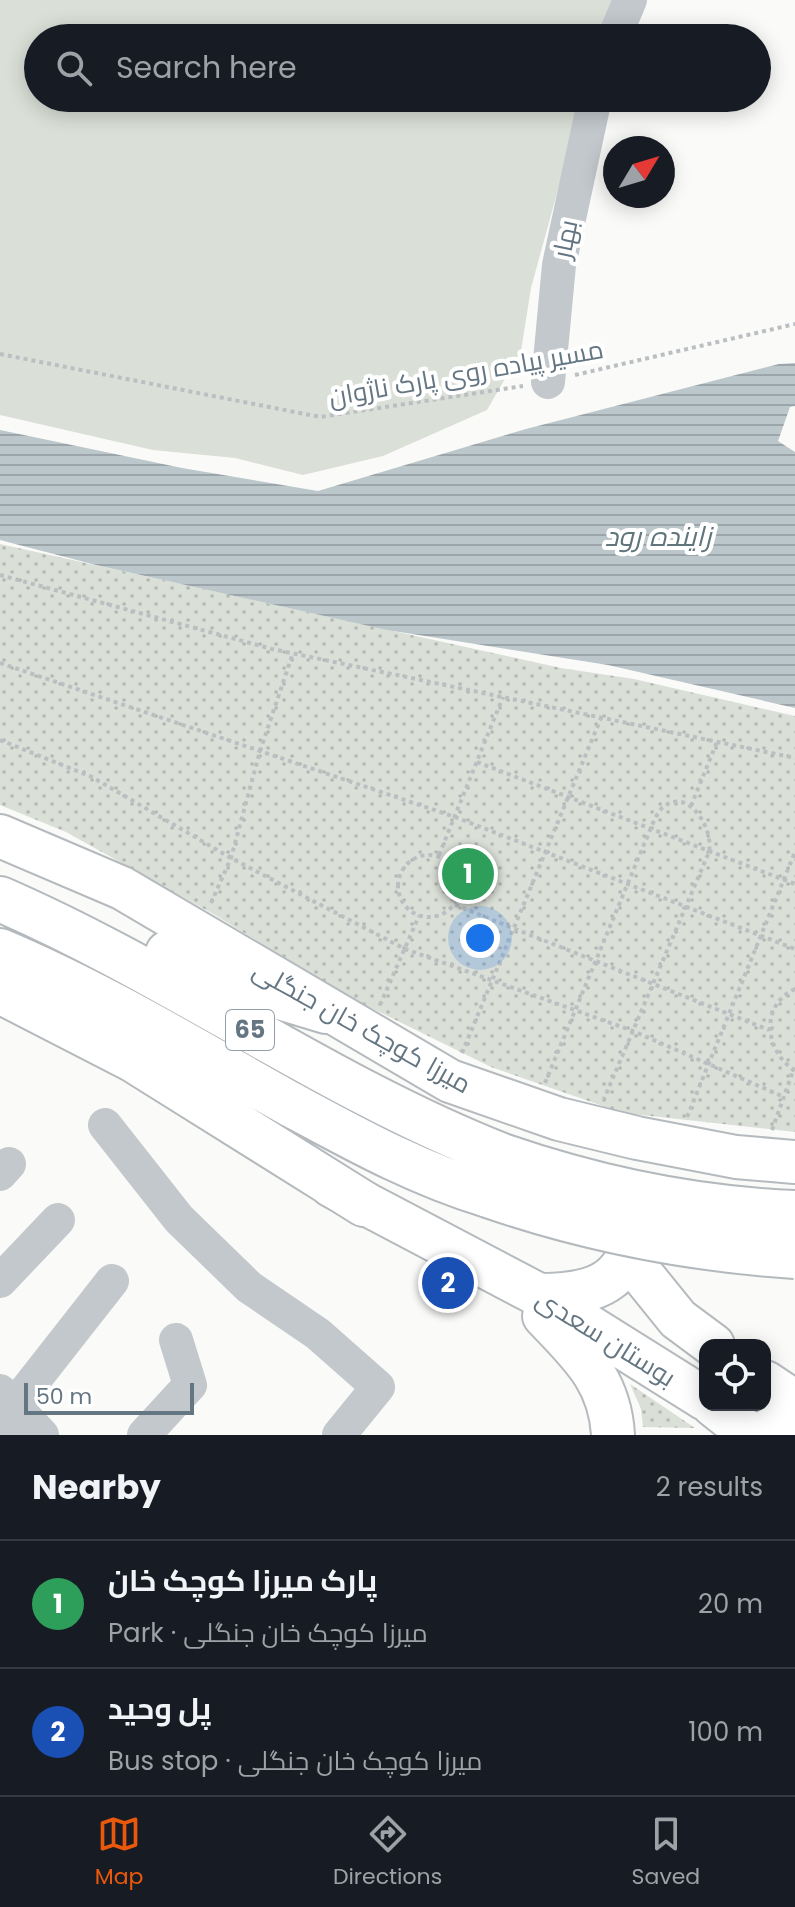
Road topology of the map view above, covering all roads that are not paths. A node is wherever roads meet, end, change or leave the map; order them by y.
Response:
1 (630, 0) edge
2 (620, 24) edge
3 (592, 112) edge
4 (548, 382) road end
5 (0, 836) edge
6 (0, 868) edge
7 (0, 899) edge
8 (0, 951) edge
9 (0, 991) edge
10 (326, 1011) junction
11 (0, 1016) edge
12 (105, 1125) dead end
13 (656, 1142) junction
14 (778, 1160) edge
15 (495, 1176) junction
16 (364, 1204) junction
17 (795, 1213) edge
18 (58, 1220) dead end
19 (627, 1256) junction
20 (795, 1256) edge
21 (0, 1281) edge
22 (112, 1281) dead end
23 (523, 1286) junction
24 (705, 1339) edge
25 (176, 1340) dead end
26 (771, 1386) edge
27 (699, 1395) edge
28 (795, 1402) edge
29 (721, 1411) edge
30 (5, 1415) edge
31 (795, 1416) edge
32 (42, 1435) edge
33 (144, 1435) edge
34 (339, 1435) edge
35 (613, 1435) edge
36 (751, 1435) edge
37 (759, 1435) edge

1 - 2 street
3 - 4 street, بهار
5 - 10 main road, میرزا کوچک خان جنگلی
6 - 10 highway
7 - 15 highway, 65
8 - 15 highway, 65
9 - 16 highway
10 - 13 main road, میرزا کوچک خان جنگلی
11 - 16 main road
12 - 34 street
13 - 14 main road, میرزا کوچک خان جنگلی
13 - 19 main road
15 - 17 highway, 65, bridge
15 - 20 highway, 65, bridge
16 - 23 main road
18 - 21 street
19 - 23 main road
19 - 24 main road, بوستان سعدی
22 - 30 street
23 - 27 main road, بوستان سعدی
23 - 35 main road
25 - 33 street
26 - 28 main road
29 - 36 main road
30 - 32 street
31 - 37 main road

